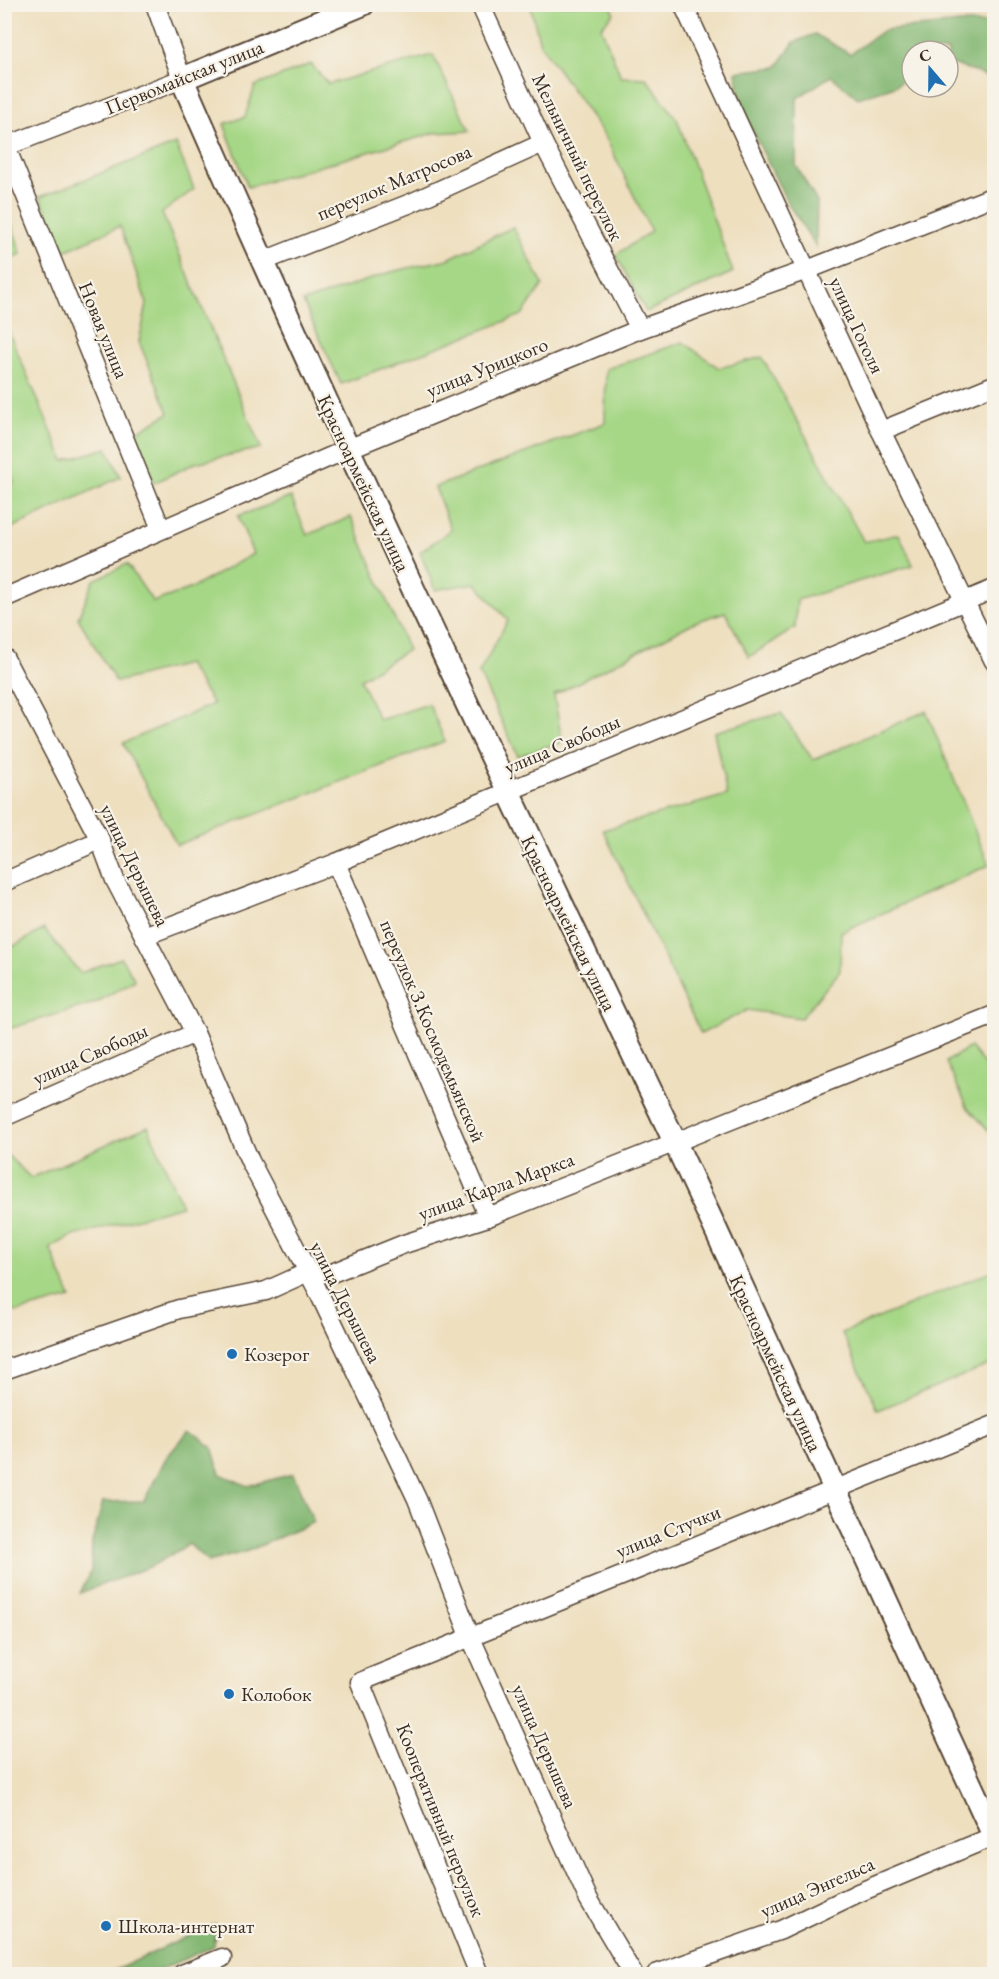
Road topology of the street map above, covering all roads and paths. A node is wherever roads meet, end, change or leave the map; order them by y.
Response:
1 (155, 4) edge
2 (363, 4) edge
3 (480, 4) edge
4 (683, 4) edge
5 (182, 79) junction
6 (543, 143) junction
7 (5, 147) edge
8 (994, 196) edge
9 (261, 262) junction
10 (807, 270) junction
11 (640, 328) junction
12 (994, 385) edge
13 (881, 431) junction
14 (348, 449) junction
15 (161, 529) junction
16 (994, 589) edge
17 (4, 598) edge
18 (965, 600) junction
19 (4, 657) edge
20 (994, 661) edge
21 (506, 791) junction
22 (100, 840) junction
23 (336, 863) junction
24 (4, 882) edge
25 (144, 936) junction
26 (994, 1015) edge
27 (195, 1033) junction
28 (4, 1117) edge
29 (674, 1142) junction
30 (488, 1217) junction
31 (306, 1273) junction
32 (4, 1370) edge
33 (994, 1425) edge
34 (834, 1488) junction
35 (470, 1636) junction
36 (360, 1682) joint
37 (994, 1836) edge
38 (222, 1958) dead end
39 (182, 1974) edge
40 (479, 1974) edge
41 (633, 1974) edge
42 (656, 1974) edge

1 - 5 street, Красноармейская улица
2 - 5 main road, Первомайская улица
3 - 6 street, Мельничный переулок
4 - 10 street, улица Гоголя
5 - 7 street, Первомайская улица
5 - 9 main road, Красноармейская улица
6 - 9 street, переулок Матросова
6 - 11 street, Мельничный переулок
7 - 15 street, Новая улица
8 - 10 street, улица Урицкого
9 - 14 main road, Красноармейская улица
10 - 11 street, улица Урицкого
10 - 13 street, улица Гоголя
11 - 14 street, улица Урицкого
12 - 13 street
13 - 18 street, улица Гоголя
14 - 15 street, улица Урицкого
14 - 21 main road, Красноармейская улица
15 - 17 street, улица Урицкого
16 - 18 street, улица Свободы
18 - 20 street, улица Гоголя
18 - 21 street, улица Свободы
19 - 22 street, улица Дерышева
21 - 23 street, улица Свободы
21 - 29 main road, Красноармейская улица
22 - 24 street
22 - 25 street, улица Дерышева
23 - 25 street, улица Свободы
23 - 30 street, переулок З.Космодемьянской
25 - 27 street, улица Дерышева
26 - 29 street, улица Карла Маркса
27 - 28 street, улица Свободы
27 - 31 street, улица Дерышева
29 - 30 street, улица Карла Маркса
29 - 34 main road, Красноармейская улица
30 - 31 street, улица Карла Маркса
31 - 32 street, улица Карла Маркса
31 - 35 street, улица Дерышева
33 - 34 street, улица Стучки
34 - 35 street, улица Стучки
34 - 37 main road, Красноармейская улица
35 - 36 street, улица Стучки
35 - 41 street, улица Дерышева
36 - 40 street, Кооперативный переулок
37 - 42 street, улица Энгельса
38 - 39 street

